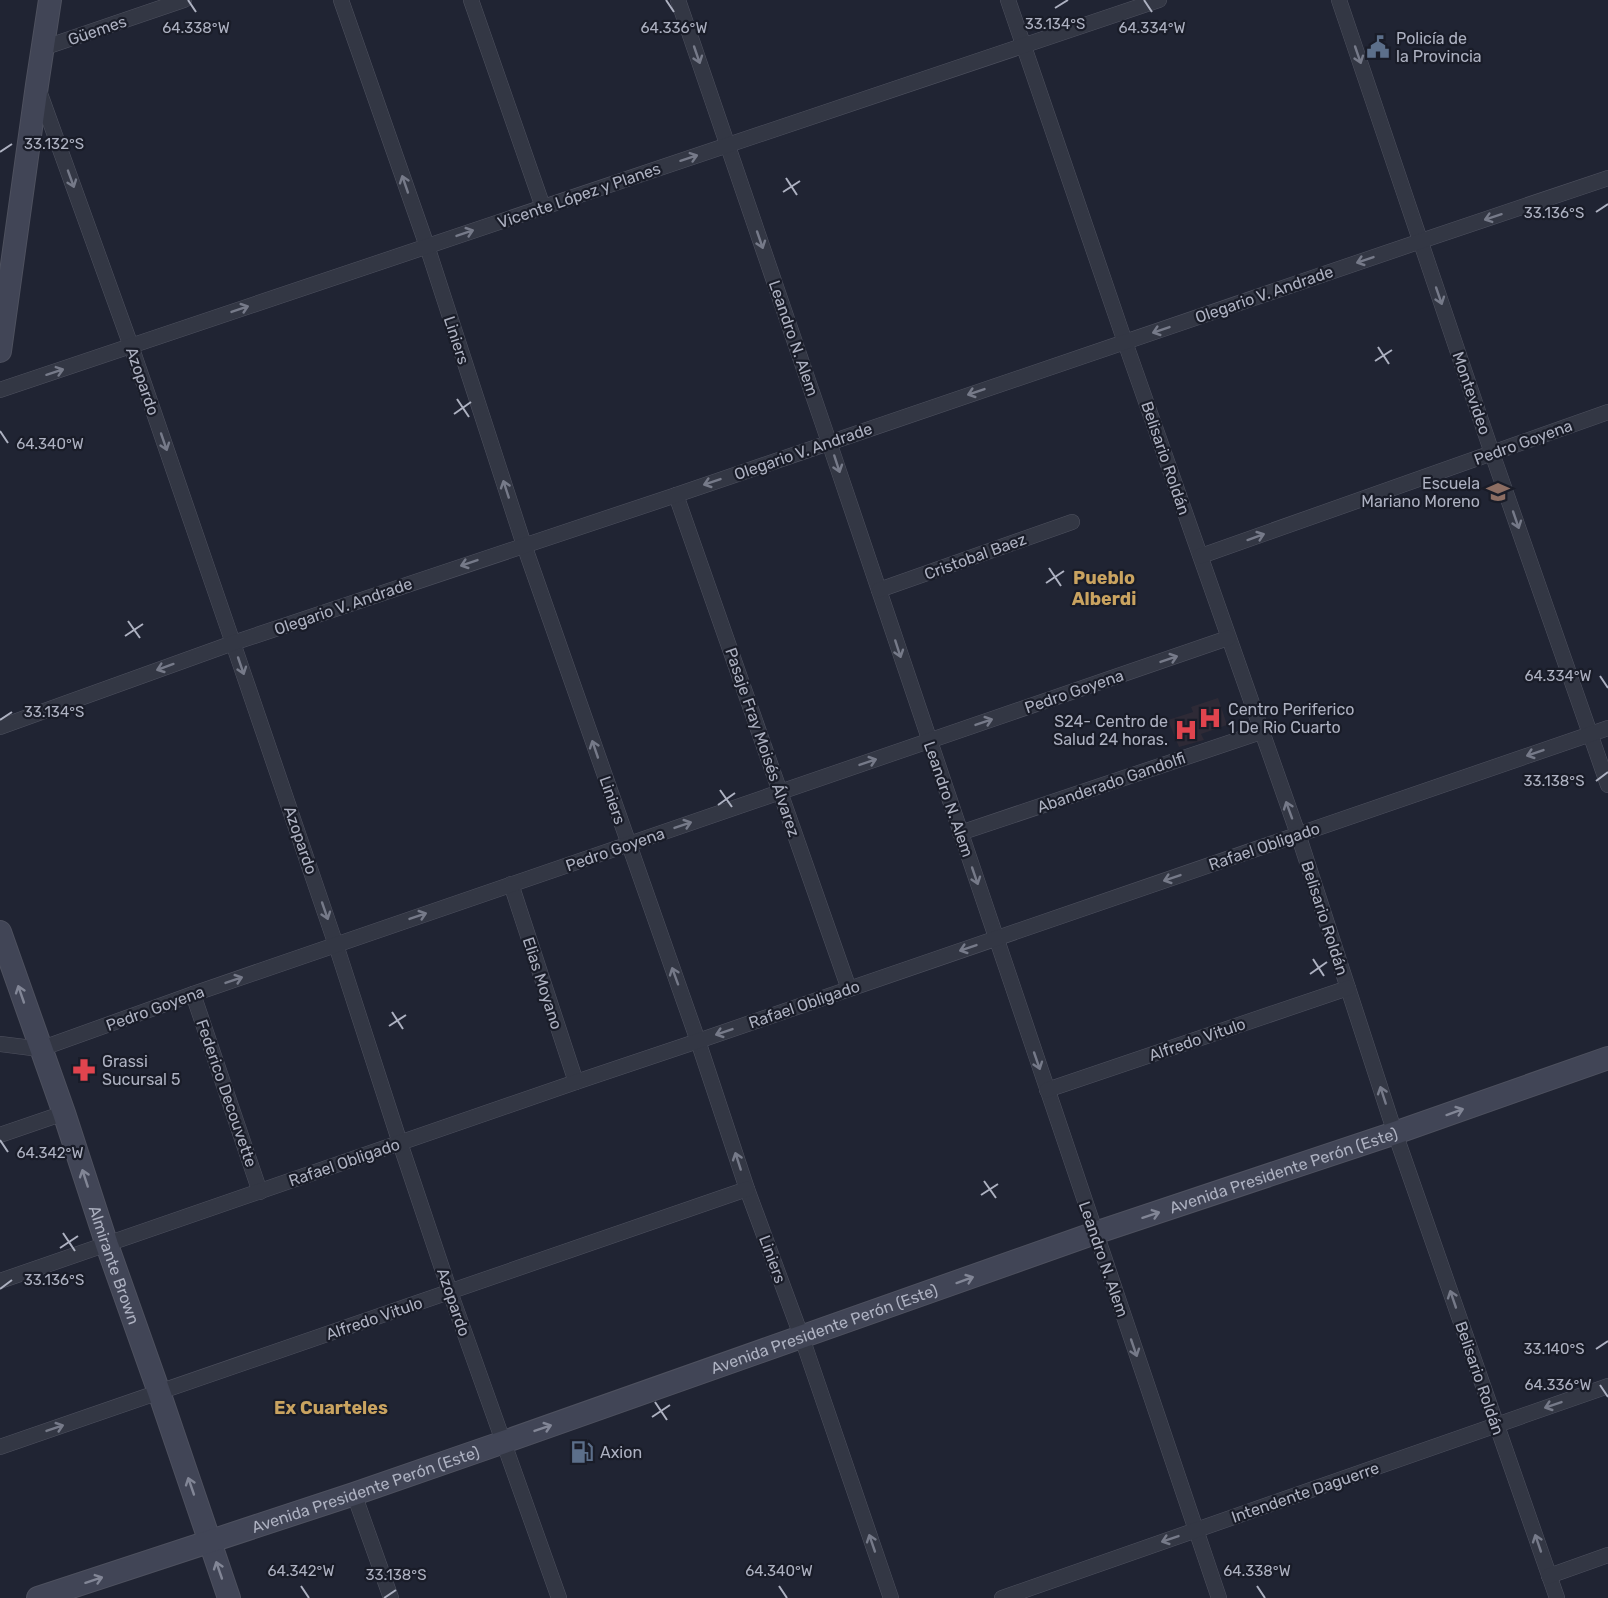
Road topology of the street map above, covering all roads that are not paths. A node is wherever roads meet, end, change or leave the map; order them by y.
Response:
1 (50, 0) edge
2 (184, 0) edge
3 (341, 0) edge
4 (471, 0) edge
5 (678, 0) edge
6 (1008, 0) edge
7 (1159, 0) edge
8 (1340, 0) edge
9 (1024, 46) junction
10 (43, 48) junction
11 (37, 85) junction
12 (727, 145) junction
13 (1608, 178) edge
14 (543, 207) junction
15 (1421, 241) junction
16 (426, 246) junction
17 (1125, 342) junction
18 (131, 346) junction
19 (0, 351) edge
20 (0, 390) edge
21 (1608, 412) edge
22 (829, 442) junction
23 (1492, 453) junction
24 (676, 495) junction
25 (1072, 522) dead end
26 (524, 545) junction
27 (1201, 556) junction
28 (879, 590) junction
29 (1228, 638) junction
30 (233, 643) junction
31 (0, 727) edge
32 (1608, 728) edge
33 (1261, 732) junction
34 (1590, 734) junction
35 (929, 741) junction
36 (1608, 785) edge
37 (780, 792) junction
38 (960, 833) junction
39 (1298, 834) junction
40 (628, 844) junction
41 (511, 884) junction
42 (0, 932) edge
43 (996, 938) junction
44 (336, 945) junction
45 (1348, 988) junction
46 (849, 989) junction
47 (193, 993) junction
48 (698, 1041) junction
49 (0, 1044) edge
50 (40, 1049) junction
51 (1608, 1058) edge
52 (576, 1082) junction
53 (1047, 1090) junction
54 (64, 1113) junction
55 (1395, 1133) junction
56 (0, 1135) edge
57 (400, 1143) junction
58 (747, 1189) junction
59 (260, 1192) junction
60 (1095, 1233) junction
61 (107, 1245) junction
62 (0, 1281) edge
63 (450, 1292) junction
64 (802, 1338) junction
65 (1608, 1386) edge
66 (159, 1392) junction
67 (1497, 1425) junction
68 (504, 1442) junction
69 (0, 1447) edge
70 (354, 1494) junction
71 (1196, 1530) junction
72 (210, 1541) junction
73 (1608, 1555) edge
74 (1549, 1576) junction
75 (38, 1598) edge
76 (229, 1598) edge
77 (391, 1598) edge
78 (559, 1598) edge
79 (891, 1598) edge
80 (1002, 1598) edge
81 (1219, 1598) edge
82 (1557, 1598) edge

1 - 10 main road
2 - 10 street, Güemes
16 -> 3 street, Liniers
4 - 14 street
5 -> 12 street, Leandro N. Alem
6 - 9 street, Belisario Roldán
7 - 9 street, Vicente López y Planes
8 -> 15 street, Montevideo
9 - 12 street, Vicente López y Planes
9 - 17 street, Belisario Roldán
10 - 11 main road
11 -> 18 street, Azopardo
11 - 19 main road
14 -> 12 street, Vicente López y Planes
12 -> 22 street, Leandro N. Alem
13 -> 15 street, Olegario V. Andrade
16 -> 14 street, Vicente López y Planes
15 -> 17 street, Olegario V. Andrade
15 -> 23 street, Montevideo
18 -> 16 street, Vicente López y Planes
26 -> 16 street, Liniers
17 -> 22 street, Olegario V. Andrade
17 - 27 street, Belisario Roldán
20 -> 18 street, Vicente López y Planes
18 -> 30 street, Azopardo
21 - 23 street, Pedro Goyena
22 -> 24 street, Olegario V. Andrade
22 -> 28 street, Leandro N. Alem
27 -> 23 street, Pedro Goyena
23 -> 34 street, Montevideo
24 - 26 street, Olegario V. Andrade
24 - 37 street, Pasaje Fray Moisés Álvarez
25 - 28 street, Cristobal Baez
26 -> 30 street, Olegario V. Andrade
40 -> 26 street, Liniers
27 - 29 street, Belisario Roldán
28 -> 35 street, Leandro N. Alem
29 - 33 street, Belisario Roldán
35 -> 29 street, Pedro Goyena
30 -> 31 street, Olegario V. Andrade
30 -> 44 street, Azopardo
32 - 34 street, Rafael Obligado
33 - 38 street, Abanderado Gandolfi
39 -> 33 street, Belisario Roldán
34 - 36 street, Montevideo
34 -> 39 street, Rafael Obligado
37 -> 35 street, Pedro Goyena
35 - 38 street, Leandro N. Alem
40 -> 37 street, Pedro Goyena
37 - 46 street, Pasaje Fray Moisés Álvarez
38 -> 43 street, Leandro N. Alem
39 -> 43 street, Rafael Obligado
39 - 45 street, Belisario Roldán
40 - 41 street, Pedro Goyena
48 -> 40 street, Liniers
44 -> 41 street, Pedro Goyena
41 - 52 street, Elias Moyano
50 -> 42 main road, Almirante Brown
43 -> 46 street, Rafael Obligado
43 -> 53 street, Leandro N. Alem
47 -> 44 street, Pedro Goyena
44 - 57 street, Azopardo
45 - 53 street, Alfredo Vitulo
55 -> 45 street, Belisario Roldán
46 -> 48 street, Rafael Obligado
47 - 50 street, Pedro Goyena
47 - 59 street, Federico Decouvette
48 - 52 street, Rafael Obligado
58 -> 48 street, Liniers
49 - 50 street, Pedro Goyena
50 - 54 main road, Almirante Brown
55 -> 51 main road, Avenida Presidente Perón (Este)
52 - 57 street, Rafael Obligado
53 - 60 street, Leandro N. Alem
54 - 56 street
61 -> 54 main road, Almirante Brown
60 -> 55 main road, Avenida Presidente Perón (Este)
67 -> 55 street, Belisario Roldán
57 - 59 street, Rafael Obligado
57 - 63 street, Azopardo
58 - 63 street, Alfredo Vitulo
58 - 64 street, Liniers
59 - 61 street, Rafael Obligado
64 -> 60 main road, Avenida Presidente Perón (Este)
60 -> 71 street, Leandro N. Alem
61 - 62 street, Rafael Obligado
61 - 66 main road, Almirante Brown
63 - 66 street, Alfredo Vitulo
63 - 68 street, Azopardo
68 -> 64 main road, Avenida Presidente Perón (Este)
79 -> 64 street, Liniers
65 -> 67 street, Intendente Daguerre
69 -> 66 street, Alfredo Vitulo
72 -> 66 main road, Almirante Brown
67 - 71 street, Intendente Daguerre
74 -> 67 street, Belisario Roldán
68 - 70 main road, Avenida Presidente Perón (Este)
68 - 78 street, Azopardo
70 - 72 main road, Avenida Presidente Perón (Este)
70 - 77 street
71 -> 80 street, Intendente Daguerre
71 - 81 street, Leandro N. Alem
75 -> 72 main road, Avenida Presidente Perón (Este)
76 -> 72 main road, Almirante Brown
73 - 74 street
74 - 82 street, Belisario Roldán

